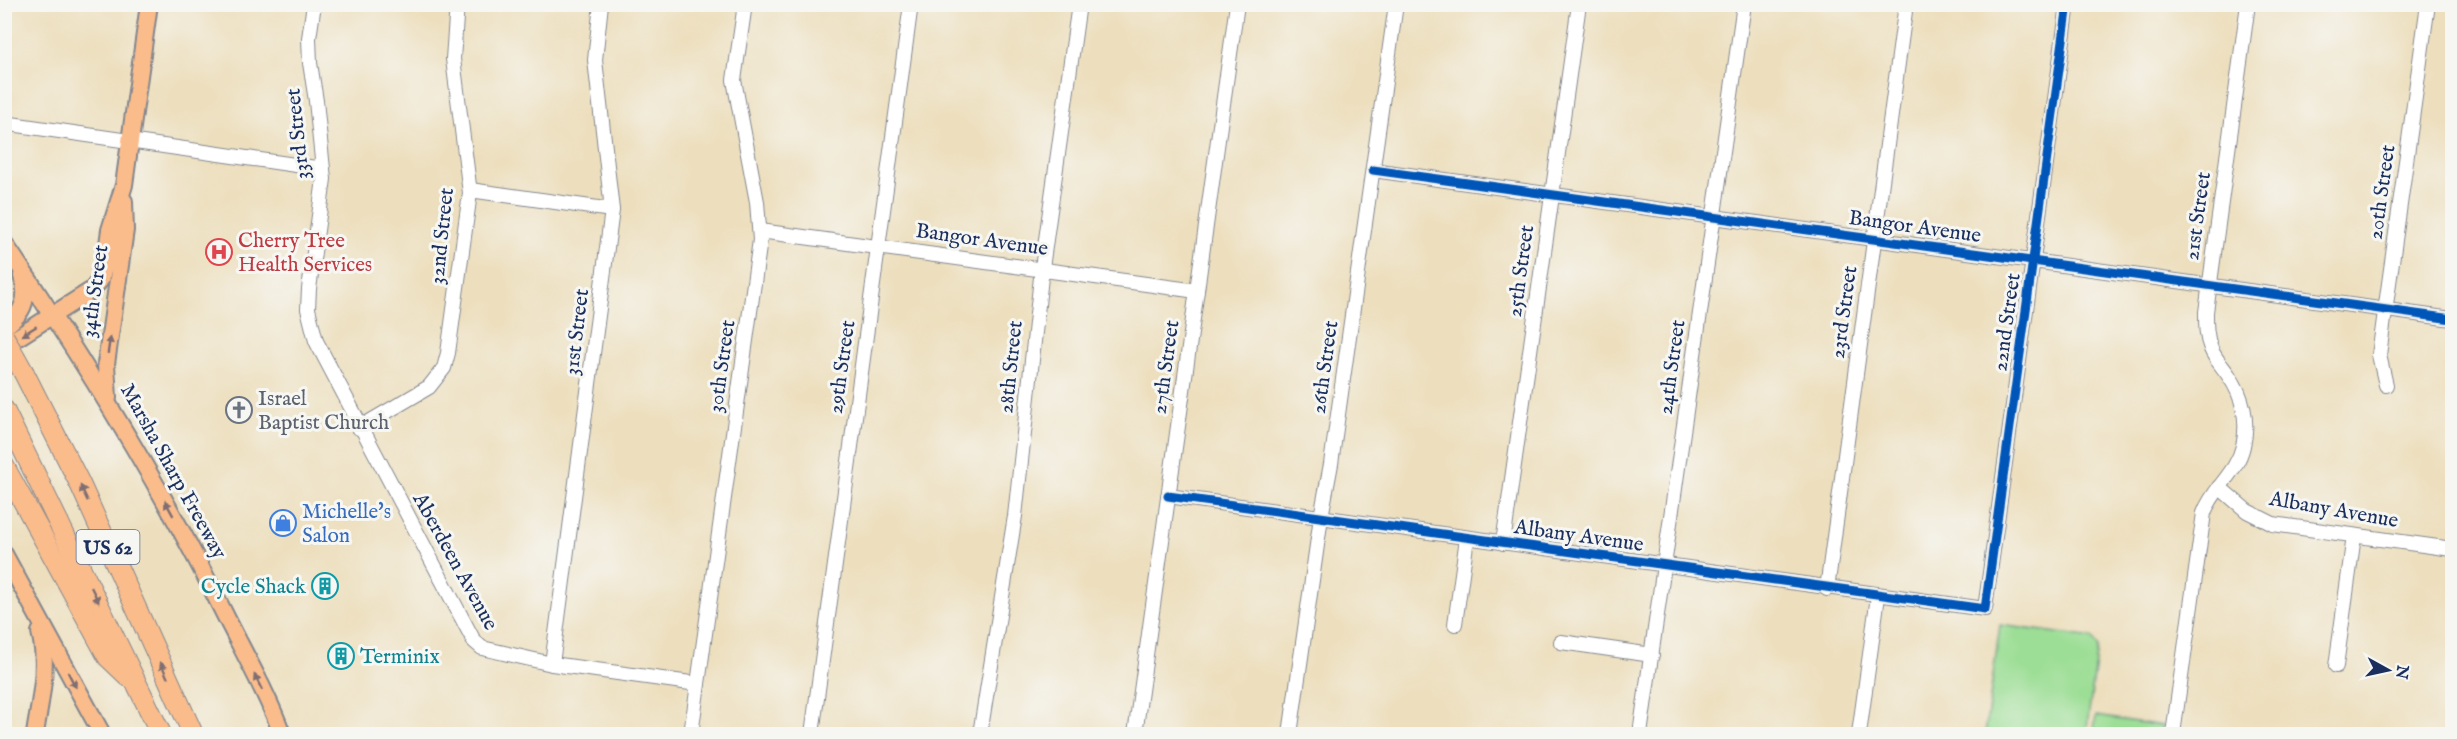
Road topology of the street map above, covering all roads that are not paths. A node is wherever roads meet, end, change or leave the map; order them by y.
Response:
1 (149, 4) edge
2 (314, 4) edge
3 (457, 4) edge
4 (601, 4) edge
5 (745, 4) edge
6 (911, 4) edge
7 (1079, 4) edge
8 (1237, 4) edge
9 (1396, 4) edge
10 (1579, 4) edge
11 (1744, 4) edge
12 (1906, 4) edge
13 (2068, 4) edge
14 (2248, 4) edge
15 (2428, 4) edge
16 (4, 123) edge
17 (130, 142) junction
18 (323, 169) junction
19 (1373, 170) junction
20 (124, 185) junction
21 (470, 190) junction
22 (1552, 194) junction
23 (612, 210) junction
24 (1714, 216) junction
25 (760, 231) junction
26 (1874, 238) junction
27 (4, 243) edge
28 (878, 246) junction
29 (17, 261) junction
30 (2033, 261) junction
31 (1042, 268) junction
32 (2209, 285) junction
33 (1197, 291) junction
34 (2385, 310) junction
35 (54, 315) junction
36 (2452, 319) edge
37 (4, 327) edge
38 (4, 337) edge
39 (4, 346) edge
40 (2386, 385) dead end
41 (109, 403) junction
42 (4, 410) edge
43 (359, 428) junction
44 (4, 466) edge
45 (2219, 487) junction
46 (1168, 496) junction
47 (1321, 517) junction
48 (2354, 536) junction
49 (1467, 538) junction
50 (1503, 543) junction
51 (2452, 549) edge
52 (4, 554) edge
53 (1664, 566) junction
54 (1827, 589) junction
55 (1878, 596) junction
56 (33, 606) junction
57 (1984, 609) joint
58 (1455, 624) dead end
59 (1561, 642) dead end
60 (1652, 655) junction
61 (552, 664) junction
62 (2336, 666) dead end
63 (698, 684) junction
64 (139, 685) junction
65 (191, 729) edge
66 (280, 732) edge
67 (35, 735) edge
68 (102, 735) edge
69 (160, 735) edge
70 (691, 735) edge
71 (812, 735) edge
72 (980, 735) edge
73 (1135, 735) edge
74 (1290, 735) edge
75 (1640, 735) edge
76 (1859, 735) edge
77 (2173, 735) edge

1 - 17 main road, 34th Street
2 - 18 street, 33rd Street
3 - 21 street, 32nd Street
4 - 23 street, 31st Street
5 - 25 street, 30th Street
6 - 28 street, 29th Street
7 - 31 street, 28th Street
8 - 33 street, 27th Street
9 - 19 street, 26th Street
10 - 22 street, 25th Street
11 - 24 street, 24th Street
12 - 26 street, 23rd Street
13 - 30 street, 22nd Street
14 - 32 street, 21st Street
15 - 34 street, 20th Street
16 - 17 street
17 - 18 street
17 - 20 main road, 34th Street
18 - 43 street, 33rd Street
19 - 22 street, Bangor Avenue
19 - 47 street, 26th Street
20 - 35 main road, 34th Street
41 -> 20 main road, 34th Street
21 - 23 street
21 - 43 street, 32nd Street
22 - 24 street, Bangor Avenue
22 - 50 street, 25th Street
23 - 61 street, 31st Street
24 - 26 street, Bangor Avenue
24 - 53 street, 24th Street
25 - 28 street, Bangor Avenue
25 - 63 street, 30th Street
26 - 30 street, Bangor Avenue
26 - 54 street, 23rd Street
27 - 29 main road, Marsha Sharp Freeway
28 - 31 street, Bangor Avenue
28 - 71 street, 29th Street
29 - 35 main road, Marsha Sharp Freeway
29 - 37 main road
30 - 32 street, Bangor Avenue
30 - 57 street, 22nd Street
31 - 33 street, Bangor Avenue
31 - 72 street, 28th Street
32 - 34 street, Bangor Avenue
32 - 45 street, 21st Street
33 - 46 street, 27th Street
34 - 36 street, Bangor Avenue
34 - 40 street, 20th Street
35 -> 39 main road, 34th Street
35 - 41 main road, Marsha Sharp Freeway
65 -> 38 highway, US 62, bridge
66 -> 41 main road, Marsha Sharp Freeway
42 -> 64 highway, US 62
43 - 61 street, Aberdeen Avenue
44 - 64 highway
45 - 48 street, Albany Avenue
45 - 77 street, 21st Street
46 - 47 street, Albany Avenue
46 - 73 street, 27th Street
47 - 49 street, Albany Avenue
47 - 74 street, 26th Street
48 - 51 street, Albany Avenue
48 - 62 street
49 - 50 street, Albany Avenue
49 - 58 street
50 - 53 street, Albany Avenue
52 - 56 main road
53 - 54 street, Albany Avenue
53 - 60 street, 24th Street
54 - 55 street, Albany Avenue
55 - 57 street, Albany Avenue
55 - 76 street
56 - 67 main road
56 -> 68 main road
59 - 60 street
60 - 75 street, 24th Street
61 - 63 street, Aberdeen Avenue
63 - 70 street, 30th Street
64 - 69 highway, US 62

